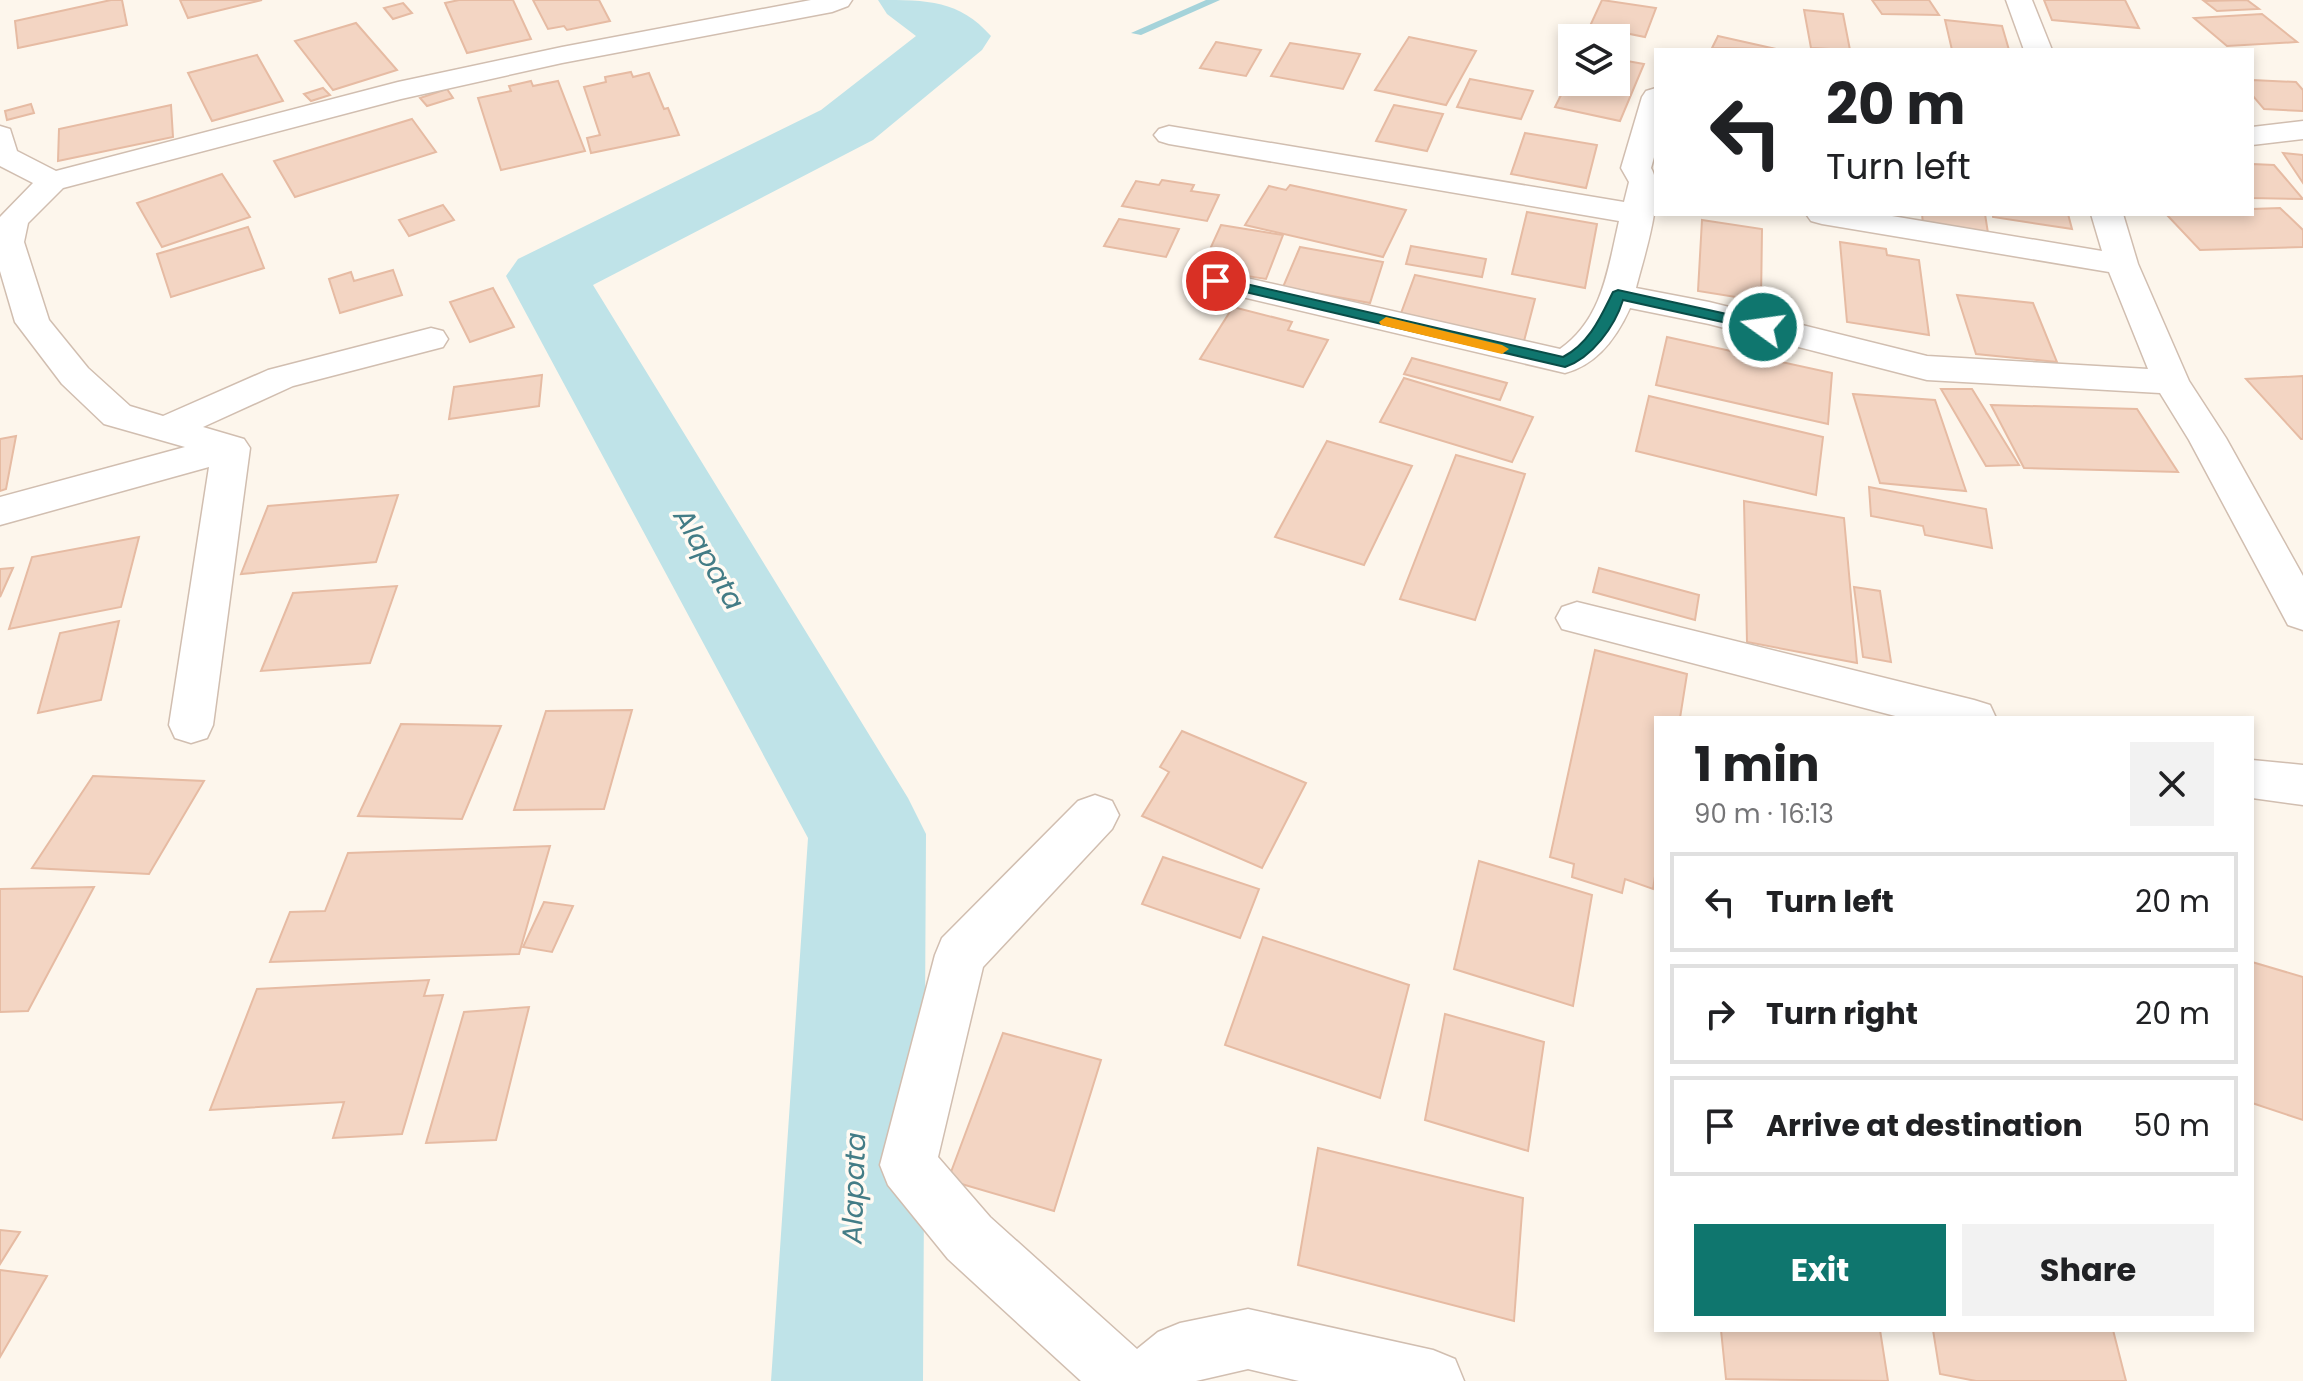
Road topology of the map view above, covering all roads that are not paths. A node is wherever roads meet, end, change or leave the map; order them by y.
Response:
1 (839, 0) edge
2 (2019, 0) edge
3 (2037, 48) edge
4 (1654, 104) edge
5 (2303, 130) edge
6 (0, 135) edge
7 (1169, 135) dead end
8 (2254, 136) edge
9 (52, 181) junction
10 (1650, 184) edge
11 (1636, 214) junction
12 (1834, 216) edge
13 (2108, 216) edge
14 (4, 243) edge
15 (2122, 264) junction
16 (1216, 281) dead end
17 (1618, 295) junction
18 (431, 339) dead end
19 (2171, 382) junction
20 (166, 429) junction
21 (231, 448) junction
22 (0, 511) edge
23 (2303, 614) edge
24 (1577, 618) dead end
25 (1966, 716) edge
26 (191, 725) dead end
27 (2254, 779) edge
28 (2303, 785) edge
29 (1095, 815) dead end
30 (1126, 1381) edge
31 (1146, 1381) edge
32 (1433, 1381) edge

1 - 9 street
2 - 3 street
4 - 10 street
5 - 8 street
6 - 9 street
7 - 11 street
9 - 14 street
10 - 11 street
11 - 17 street
12 - 15 street
13 - 15 street
14 - 20 street
15 - 19 street
16 - 17 street
17 - 19 street
18 - 20 street
19 - 23 street
20 - 21 street
21 - 22 street
21 - 26 street
24 - 25 street
27 - 28 street
29 - 30 street
31 - 32 street

